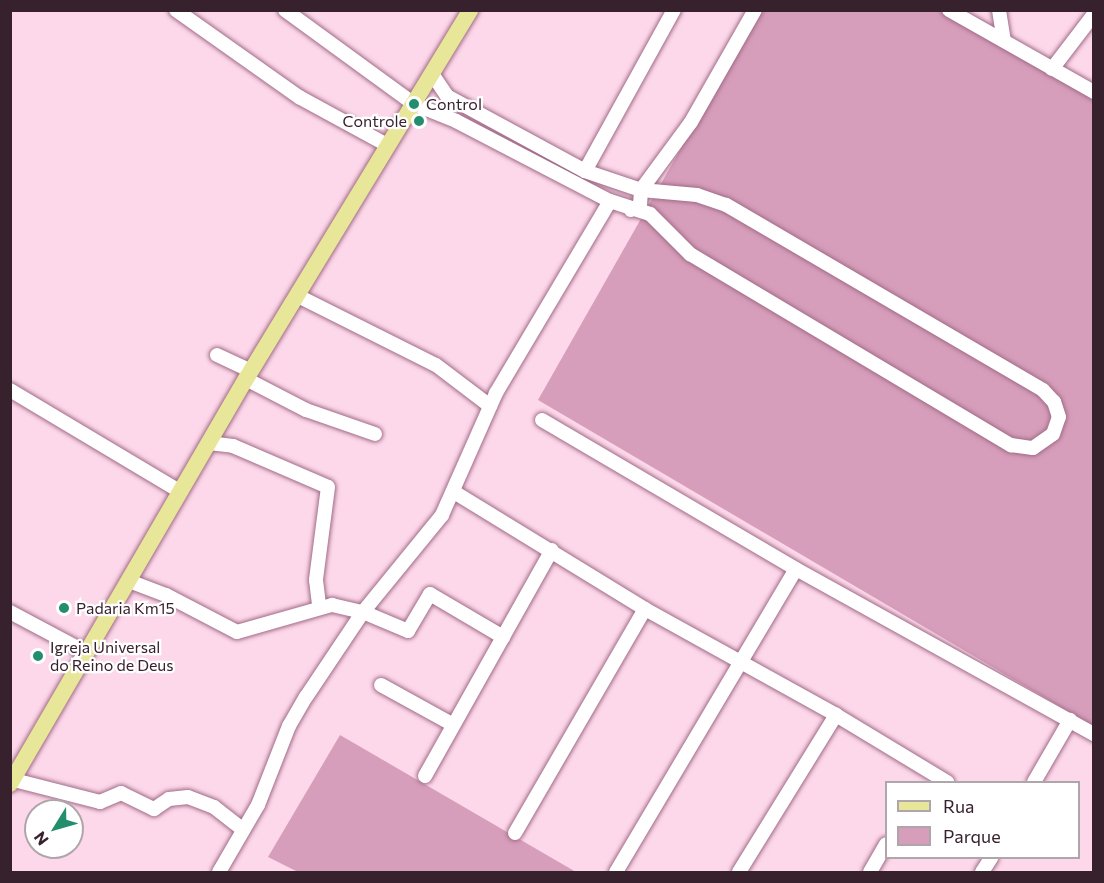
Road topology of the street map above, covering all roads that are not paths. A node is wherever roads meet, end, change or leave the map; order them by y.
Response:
1 (176, 10) edge
2 (285, 10) edge
3 (470, 10) edge
4 (674, 10) edge
5 (755, 10) edge
6 (949, 10) edge
7 (999, 10) edge
8 (1092, 13) edge
9 (1004, 41) junction
10 (1052, 69) junction
11 (432, 74) junction
12 (1094, 92) edge
13 (414, 104) junction
14 (462, 104) junction
15 (456, 121) junction
16 (387, 145) junction
17 (585, 171) junction
18 (641, 190) junction
19 (610, 201) junction
20 (632, 210) junction
21 (298, 296) junction
22 (217, 355) dead end
23 (248, 375) junction
24 (10, 390) edge
25 (490, 406) junction
26 (542, 420) dead end
27 (375, 435) dead end
28 (209, 443) junction
29 (180, 492) junction
30 (454, 492) junction
31 (552, 550) junction
32 (796, 568) junction
33 (129, 581) junction
34 (319, 606) junction
35 (645, 609) junction
36 (10, 612) edge
37 (363, 612) junction
38 (503, 637) junction
39 (87, 653) junction
40 (738, 662) junction
41 (381, 685) dead end
42 (836, 715) junction
43 (1070, 720) junction
44 (452, 724) junction
45 (1094, 734) edge
46 (424, 776) dead end
47 (926, 777) edge
48 (1035, 781) edge
49 (12, 782) edge
50 (243, 830) junction
51 (515, 833) dead end
52 (885, 846) edge
53 (990, 859) edge
54 (219, 873) edge
55 (616, 873) edge
56 (739, 873) edge
57 (870, 873) edge
58 (982, 873) edge

1 - 16 street
2 - 13 street
3 - 11 main road
4 - 17 street
5 - 18 street
6 - 9 street
7 - 9 street
8 - 10 street
9 - 10 street
10 - 12 street
11 - 13 main road
11 - 14 street
13 - 15 street
13 - 16 main road
14 - 15 street
14 - 17 street
15 - 19 street
16 - 21 main road
17 - 18 street
18 - 20 street
18 - 20 street
19 - 20 street
19 - 25 street
21 - 23 main road
21 - 25 street
22 - 23 street
23 - 27 street
23 - 28 main road
24 - 29 street
25 - 30 street
26 - 32 street
28 - 29 main road
28 - 34 street
29 - 33 main road
30 - 31 street
30 - 37 street
31 - 35 street
31 - 38 street
32 - 40 street
32 - 43 street
33 - 34 street
33 - 39 main road
34 - 37 street
35 - 40 street
35 - 51 street
36 - 39 street
37 - 38 street
37 - 50 street
38 - 44 street
39 - 49 main road
40 - 42 street
40 - 55 street
41 - 44 street
42 - 47 street
42 - 56 street
43 - 45 street
43 - 48 street
44 - 46 street
49 - 50 street
50 - 54 street
52 - 57 street
53 - 58 street

